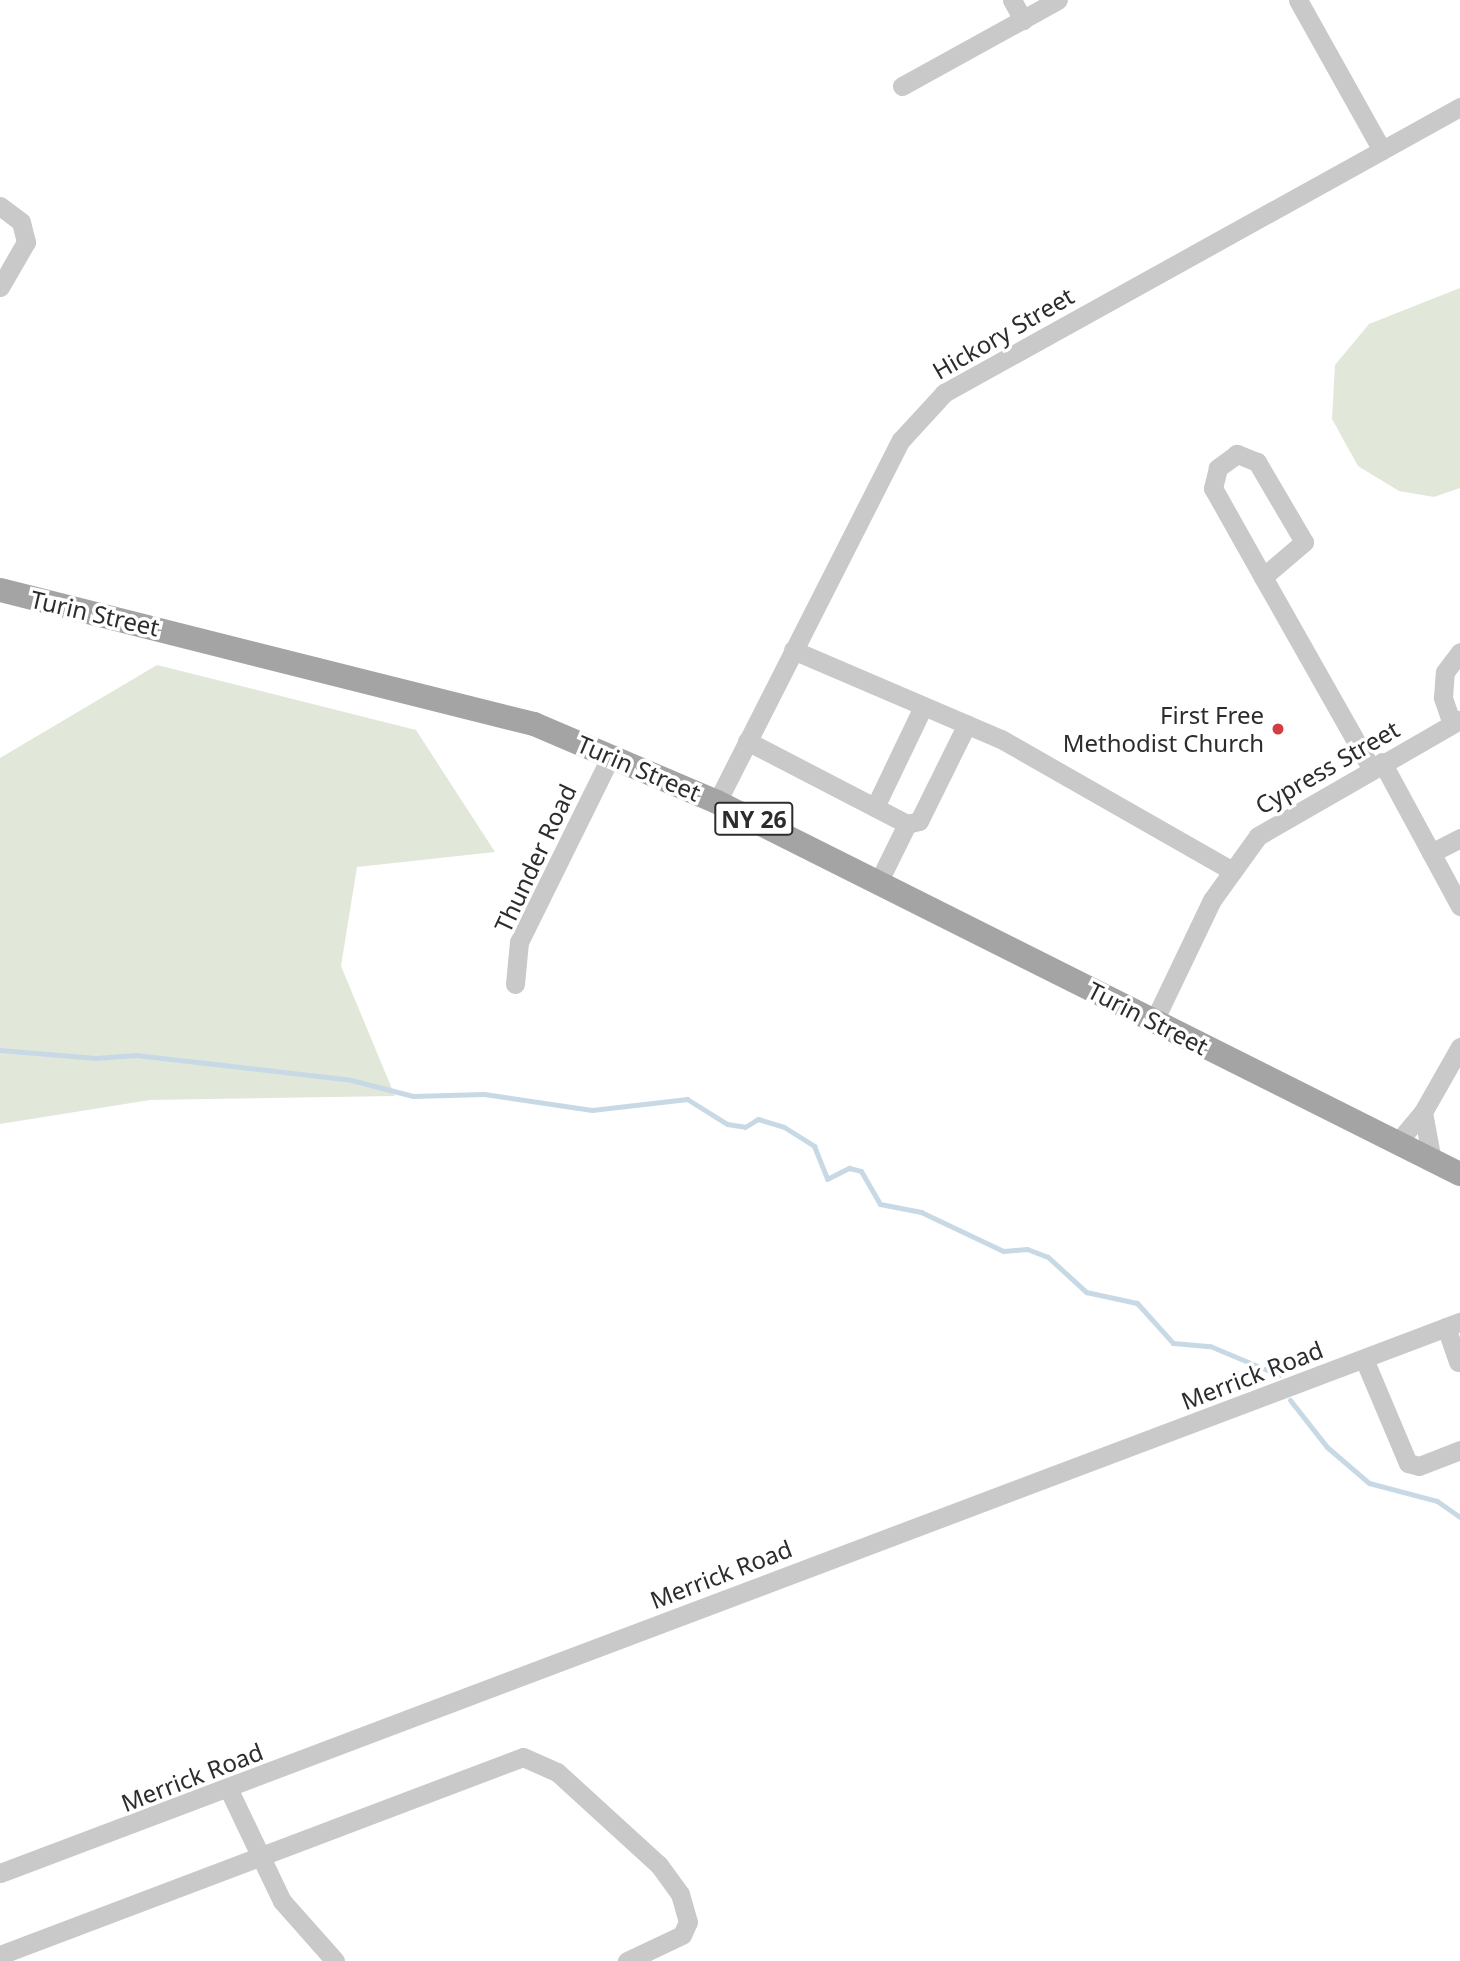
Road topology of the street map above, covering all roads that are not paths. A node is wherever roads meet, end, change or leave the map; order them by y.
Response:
1 (1012, 0) edge
2 (1058, 0) edge
3 (1298, 0) edge
4 (1023, 20) junction
5 (902, 86) dead end
6 (1460, 107) edge
7 (1382, 150) junction
8 (0, 206) edge
9 (0, 287) edge
10 (1263, 577) junction
11 (0, 590) edge
12 (793, 650) junction
13 (1460, 652) edge
14 (923, 707) junction
15 (1456, 722) edge
16 (967, 724) junction
17 (747, 741) junction
18 (611, 756) junction
19 (1377, 765) junction
20 (717, 802) junction
21 (874, 807) junction
22 (906, 824) junction
23 (1460, 838) edge
24 (1431, 853) junction
25 (1231, 870) junction
26 (879, 881) junction
27 (1460, 906) edge
28 (515, 984) dead end
29 (1154, 1021) junction
30 (1460, 1047) edge
31 (1423, 1112) junction
32 (1397, 1143) junction
33 (1432, 1161) junction
34 (1460, 1174) edge
35 (1453, 1325) edge
36 (1364, 1359) junction
37 (1458, 1362) dead end
38 (1460, 1450) edge
39 (229, 1790) junction
40 (257, 1855) junction
41 (0, 1873) edge
42 (0, 1955) edge
43 (335, 1961) edge
44 (627, 1961) edge

1 - 4 street
2 - 4 street
3 - 7 street
4 - 5 street
6 - 7 street, Hickory Street
7 - 12 street, Hickory Street
8 - 9 street
10 - 10 street
10 - 19 street
11 - 18 main road, Turin Street / NY 26
12 - 14 street
12 - 17 street, Hickory Street
13 - 15 street
14 - 16 street
14 - 21 street
15 - 19 street, Cypress Street
16 - 22 street
16 - 25 street
17 - 20 street, Hickory Street
17 - 21 street
18 - 20 main road, Turin Street / NY 26
18 - 28 street, Thunder Road
19 - 24 street
19 - 25 street, Cypress Street
20 - 26 main road, Turin Street / NY 26
21 - 22 street
22 - 26 street
23 - 24 street
24 - 27 street
25 - 29 street, Cypress Street
26 - 29 main road, Turin Street / NY 26
29 - 32 main road, Turin Street / NY 26
30 - 31 street
31 - 32 street
31 - 33 street
32 - 33 main road, Turin Street / NY 26
33 - 34 main road, Turin Street / NY 26
35 - 36 street, Merrick Road
35 - 37 street
36 - 38 street
36 - 39 street, Merrick Road
39 - 40 street
39 - 41 street, Merrick Road
40 - 42 street
40 - 43 street
40 - 44 street

